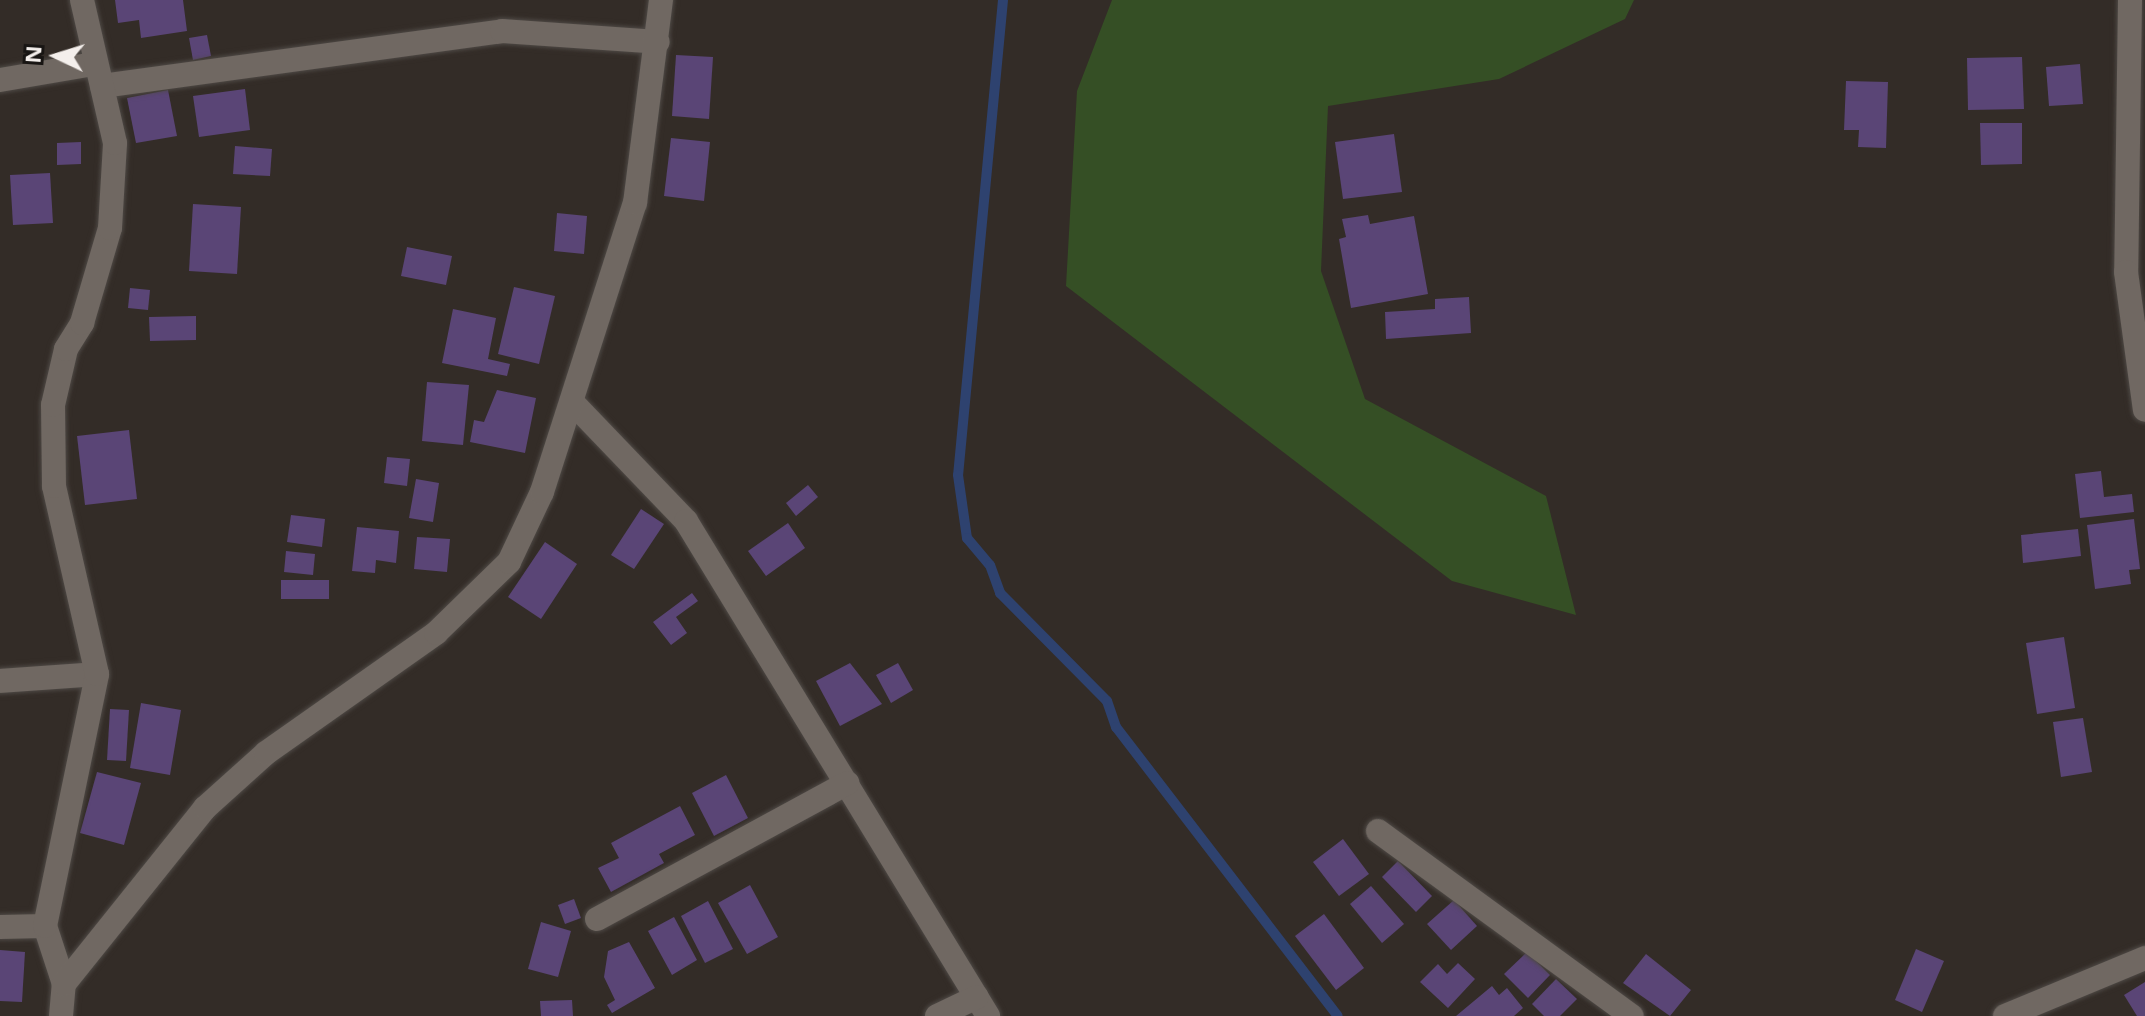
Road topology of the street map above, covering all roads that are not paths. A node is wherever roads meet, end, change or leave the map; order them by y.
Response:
1 (82, 0) edge
2 (661, 0) edge
3 (2130, 0) edge
4 (658, 42) junction
5 (98, 75) junction
6 (0, 80) edge
7 (572, 402) junction
8 (2145, 410) edge
9 (97, 674) junction
10 (0, 681) edge
11 (848, 783) junction
12 (1378, 831) dead end
13 (597, 919) dead end
14 (45, 926) junction
15 (0, 927) edge
16 (2145, 958) edge
17 (64, 984) junction
18 (983, 1007) edge
19 (61, 1016) edge
20 (937, 1016) edge
21 (1632, 1016) edge
22 (2005, 1016) edge

1 - 5 street
2 - 4 street
3 - 8 street
4 - 5 street
4 - 7 street
5 - 6 street
5 - 9 street
7 - 11 street
7 - 17 street
9 - 10 street
9 - 14 street
11 - 13 street
11 - 18 street
12 - 21 street
14 - 15 street
14 - 17 street
16 - 22 street
17 - 19 street
18 - 20 street

